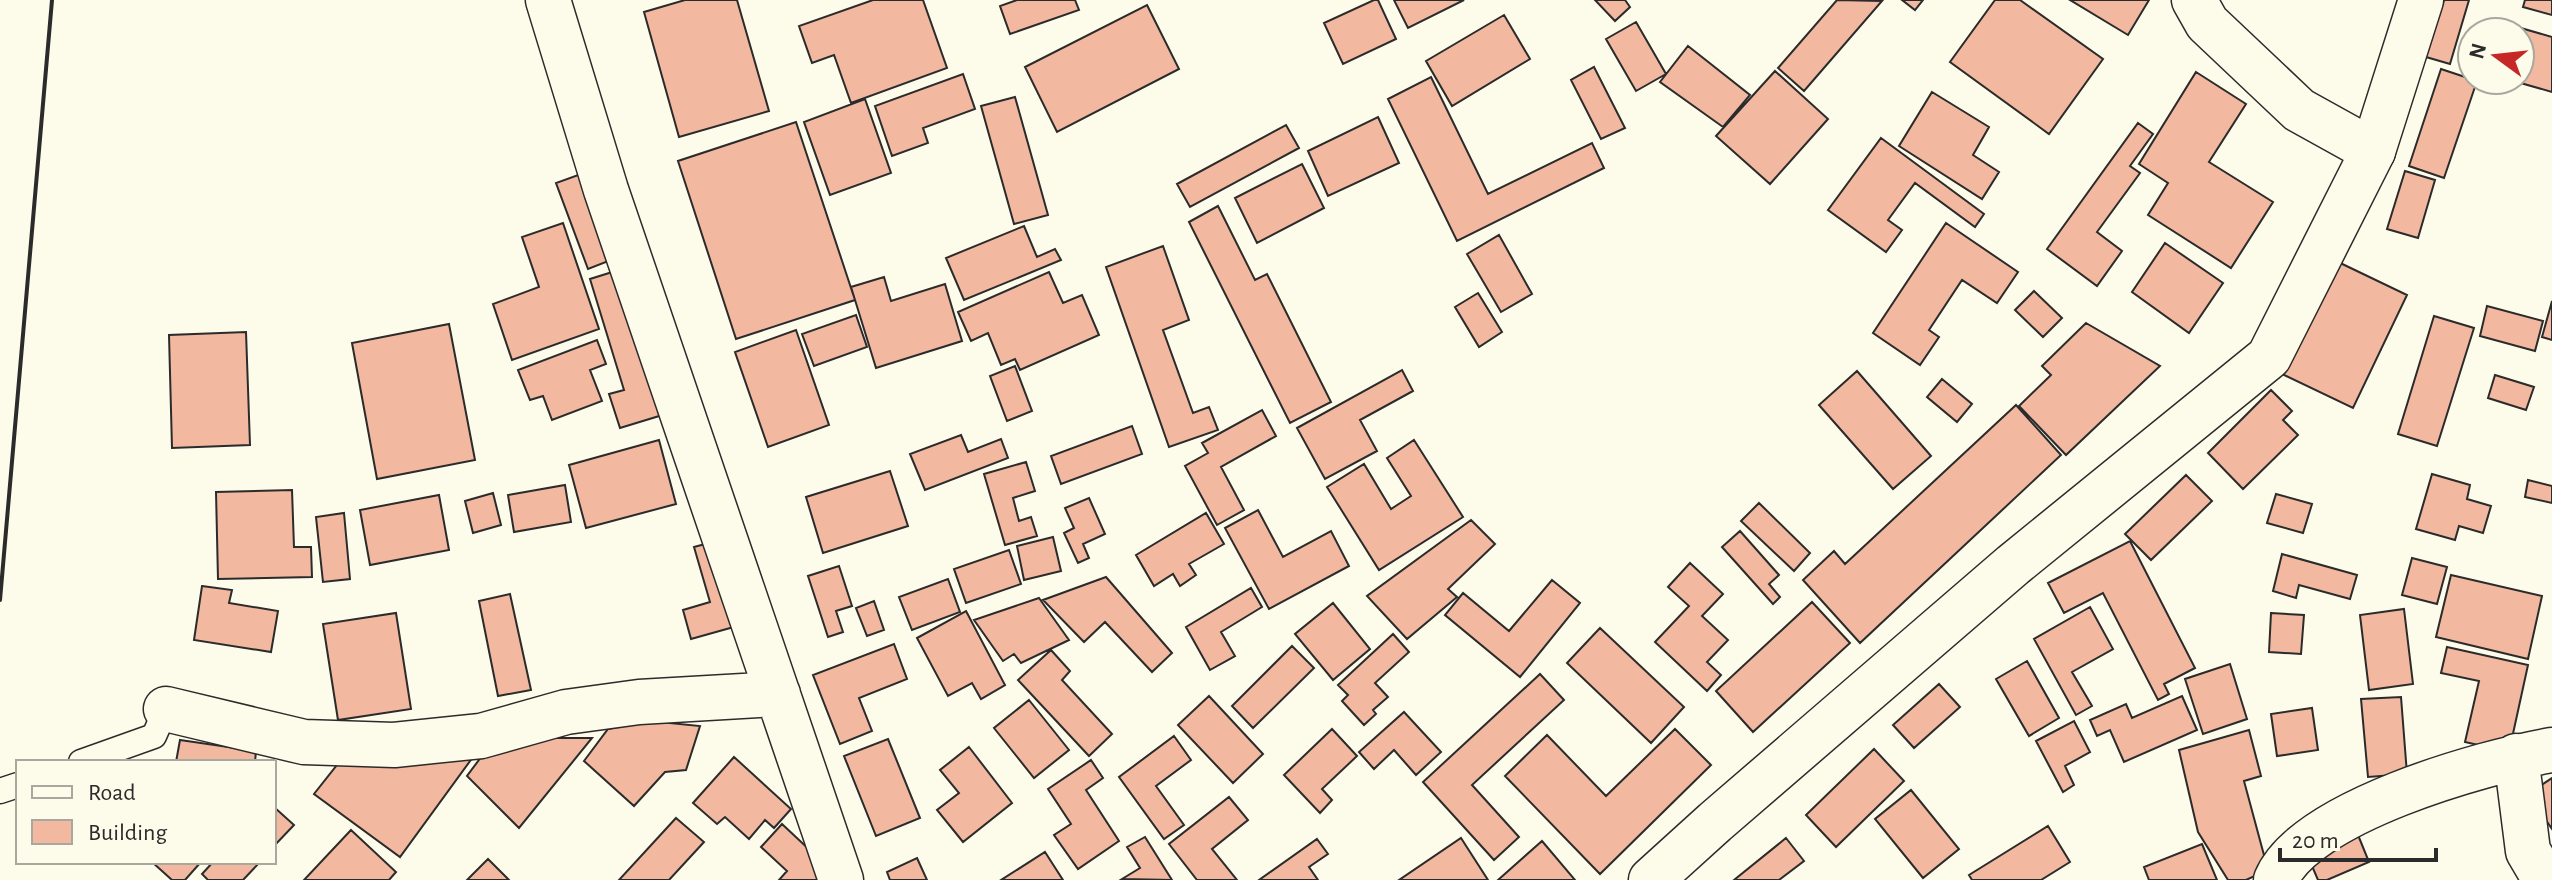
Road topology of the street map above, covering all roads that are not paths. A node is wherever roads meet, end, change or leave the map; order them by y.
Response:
1 (548, 0) edge
2 (2194, 0) edge
3 (2421, 0) edge
4 (2373, 151) junction
5 (778, 694) junction
6 (166, 709) joint
7 (2534, 753) edge
8 (87, 760) edge
9 (841, 880) edge
10 (1651, 880) edge
11 (2276, 880) edge
12 (2545, 880) edge

1 - 5 street
2 - 4 street
3 - 4 street
4 - 10 street
5 - 6 street
5 - 9 street
6 - 8 lane
7 - 11 street
7 - 12 street

